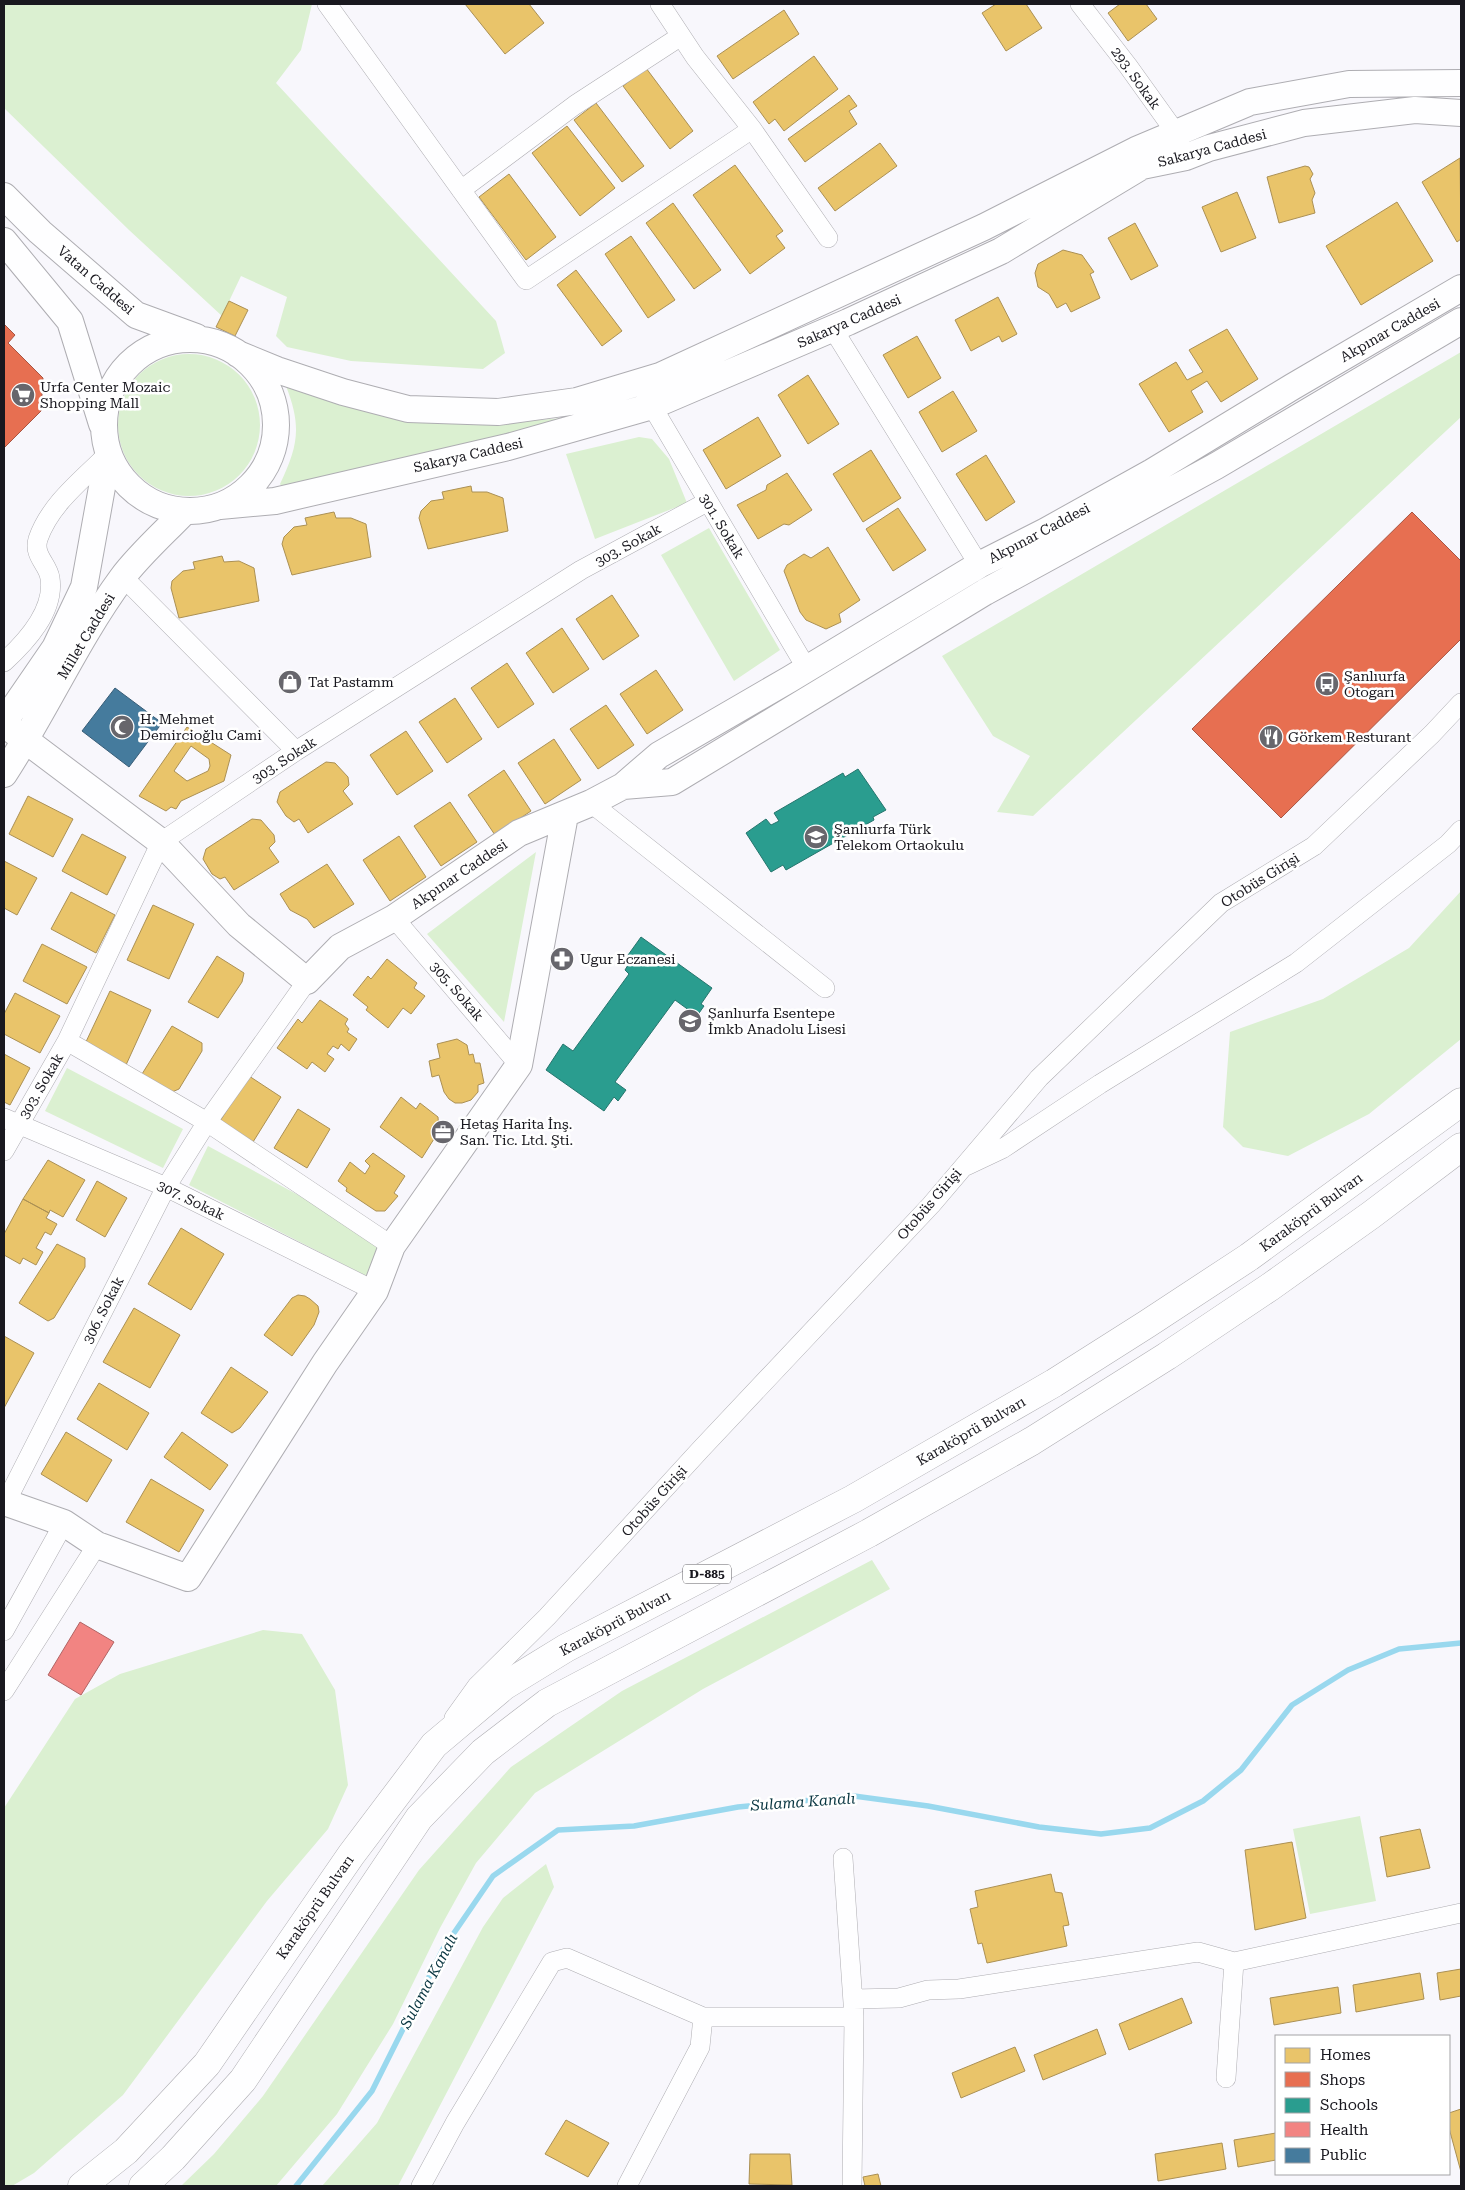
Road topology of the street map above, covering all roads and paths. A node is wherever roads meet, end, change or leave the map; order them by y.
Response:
1 (327, 4) edge
2 (660, 4) edge
3 (1080, 4) edge
4 (681, 36) junction
5 (1461, 83) edge
6 (1461, 113) edge
7 (752, 129) junction
8 (1176, 133) junction
9 (1186, 158) junction
10 (461, 190) junction
11 (4, 196) edge
12 (828, 238) dead end
13 (4, 241) edge
14 (1461, 288) edge
15 (1461, 321) edge
16 (832, 329) junction
17 (203, 340) junction
18 (238, 354) junction
19 (639, 383) junction
20 (652, 406) junction
21 (103, 428) junction
22 (108, 454) junction
23 (707, 502) junction
24 (220, 506) junction
25 (185, 512) junction
26 (978, 565) junction
27 (123, 576) junction
28 (4, 662) edge
29 (807, 668) junction
30 (1461, 704) edge
31 (4, 723) edge
32 (26, 740) junction
33 (296, 751) junction
34 (4, 774) edge
35 (622, 786) junction
36 (591, 803) junction
37 (565, 815) junction
38 (1461, 830) edge
39 (161, 842) junction
40 (394, 918) junction
41 (307, 981) junction
42 (825, 988) dead end
43 (67, 1041) junction
44 (519, 1065) junction
45 (1461, 1102) edge
46 (11, 1122) edge
47 (207, 1122) junction
48 (1461, 1147) edge
49 (4, 1151) edge
50 (960, 1169) junction
51 (166, 1187) junction
52 (392, 1246) junction
53 (375, 1291) junction
54 (5, 1500) edge
55 (64, 1523) junction
56 (97, 1545) junction
57 (4, 1631) edge
58 (4, 1691) edge
59 (434, 1745) junction
60 (843, 1858) dead end
61 (1461, 1913) edge
62 (1234, 1962) junction
63 (854, 2008) junction
64 (703, 2017) junction
65 (1226, 2078) dead end
66 (82, 2186) edge
67 (143, 2186) edge
68 (421, 2186) edge
69 (627, 2186) edge
70 (852, 2186) edge

1 - 10 street
2 - 4 street
3 - 8 street, 293. Sokak
4 - 7 street
4 - 10 street
5 - 8 main road, Sakarya Caddesi
6 - 9 main road, Sakarya Caddesi
7 - 10 street
7 - 12 street
8 - 9 street, 293. Sokak
8 - 19 main road, Sakarya Caddesi
9 - 16 main road, Sakarya Caddesi
11 - 17 main road, Vatan Caddesi
13 - 21 main road
14 - 26 main road, Akpınar Caddesi
15 - 35 main road, Akpınar Caddesi
16 - 20 main road, Sakarya Caddesi
16 - 26 street
17 - 18 main road
17 - 21 main road
18 - 19 main road, Sakarya Caddesi
18 - 24 main road
19 - 20 street, 301. Sokak
20 - 23 street, 301. Sokak
20 - 24 main road, Sakarya Caddesi
21 - 22 main road
22 - 25 main road
22 - 28 street
22 - 31 main road, Millet Caddesi
23 - 29 street, 301. Sokak
23 - 33 street, 303. Sokak
24 - 25 main road
25 - 27 main road, Millet Caddesi
26 - 29 main road, Akpınar Caddesi
27 - 32 main road, Millet Caddesi
27 - 33 street
29 - 35 main road, Akpınar Caddesi
30 - 50 street, Otobüs Girişi
31 - 32 main road
32 - 34 main road, Millet Caddesi
32 - 39 main road
33 - 39 street, 303. Sokak
35 - 36 main road, Akpınar Caddesi
36 - 37 main road, Akpınar Caddesi
36 - 42 street
37 - 40 main road, Akpınar Caddesi
37 - 44 main road
38 - 50 street
39 - 41 main road
39 - 43 street, 303. Sokak
40 - 41 main road, Akpınar Caddesi
40 - 44 street, 305. Sokak
41 - 47 street, 306. Sokak
43 - 46 street, 303. Sokak
43 - 47 street
44 - 52 main road
45 - 59 highway, Karaköprü Bulvarı / D-885
46 - 49 street, 303. Sokak
46 - 51 street, 307. Sokak
47 - 51 street, 306. Sokak
47 - 52 street
48 - 67 highway, D-885
50 - 59 street, Otobüs Girişi
51 - 53 street, 307. Sokak
51 - 54 street, 306. Sokak
52 - 53 main road
53 - 56 main road
54 - 55 main road
55 - 56 main road
55 - 57 street
56 - 58 street
59 - 66 highway, Karaköprü Bulvarı / D-885
60 - 63 street
61 - 62 street
62 - 63 street
62 - 65 street
63 - 64 street
63 - 70 street
64 - 68 street
64 - 69 street

